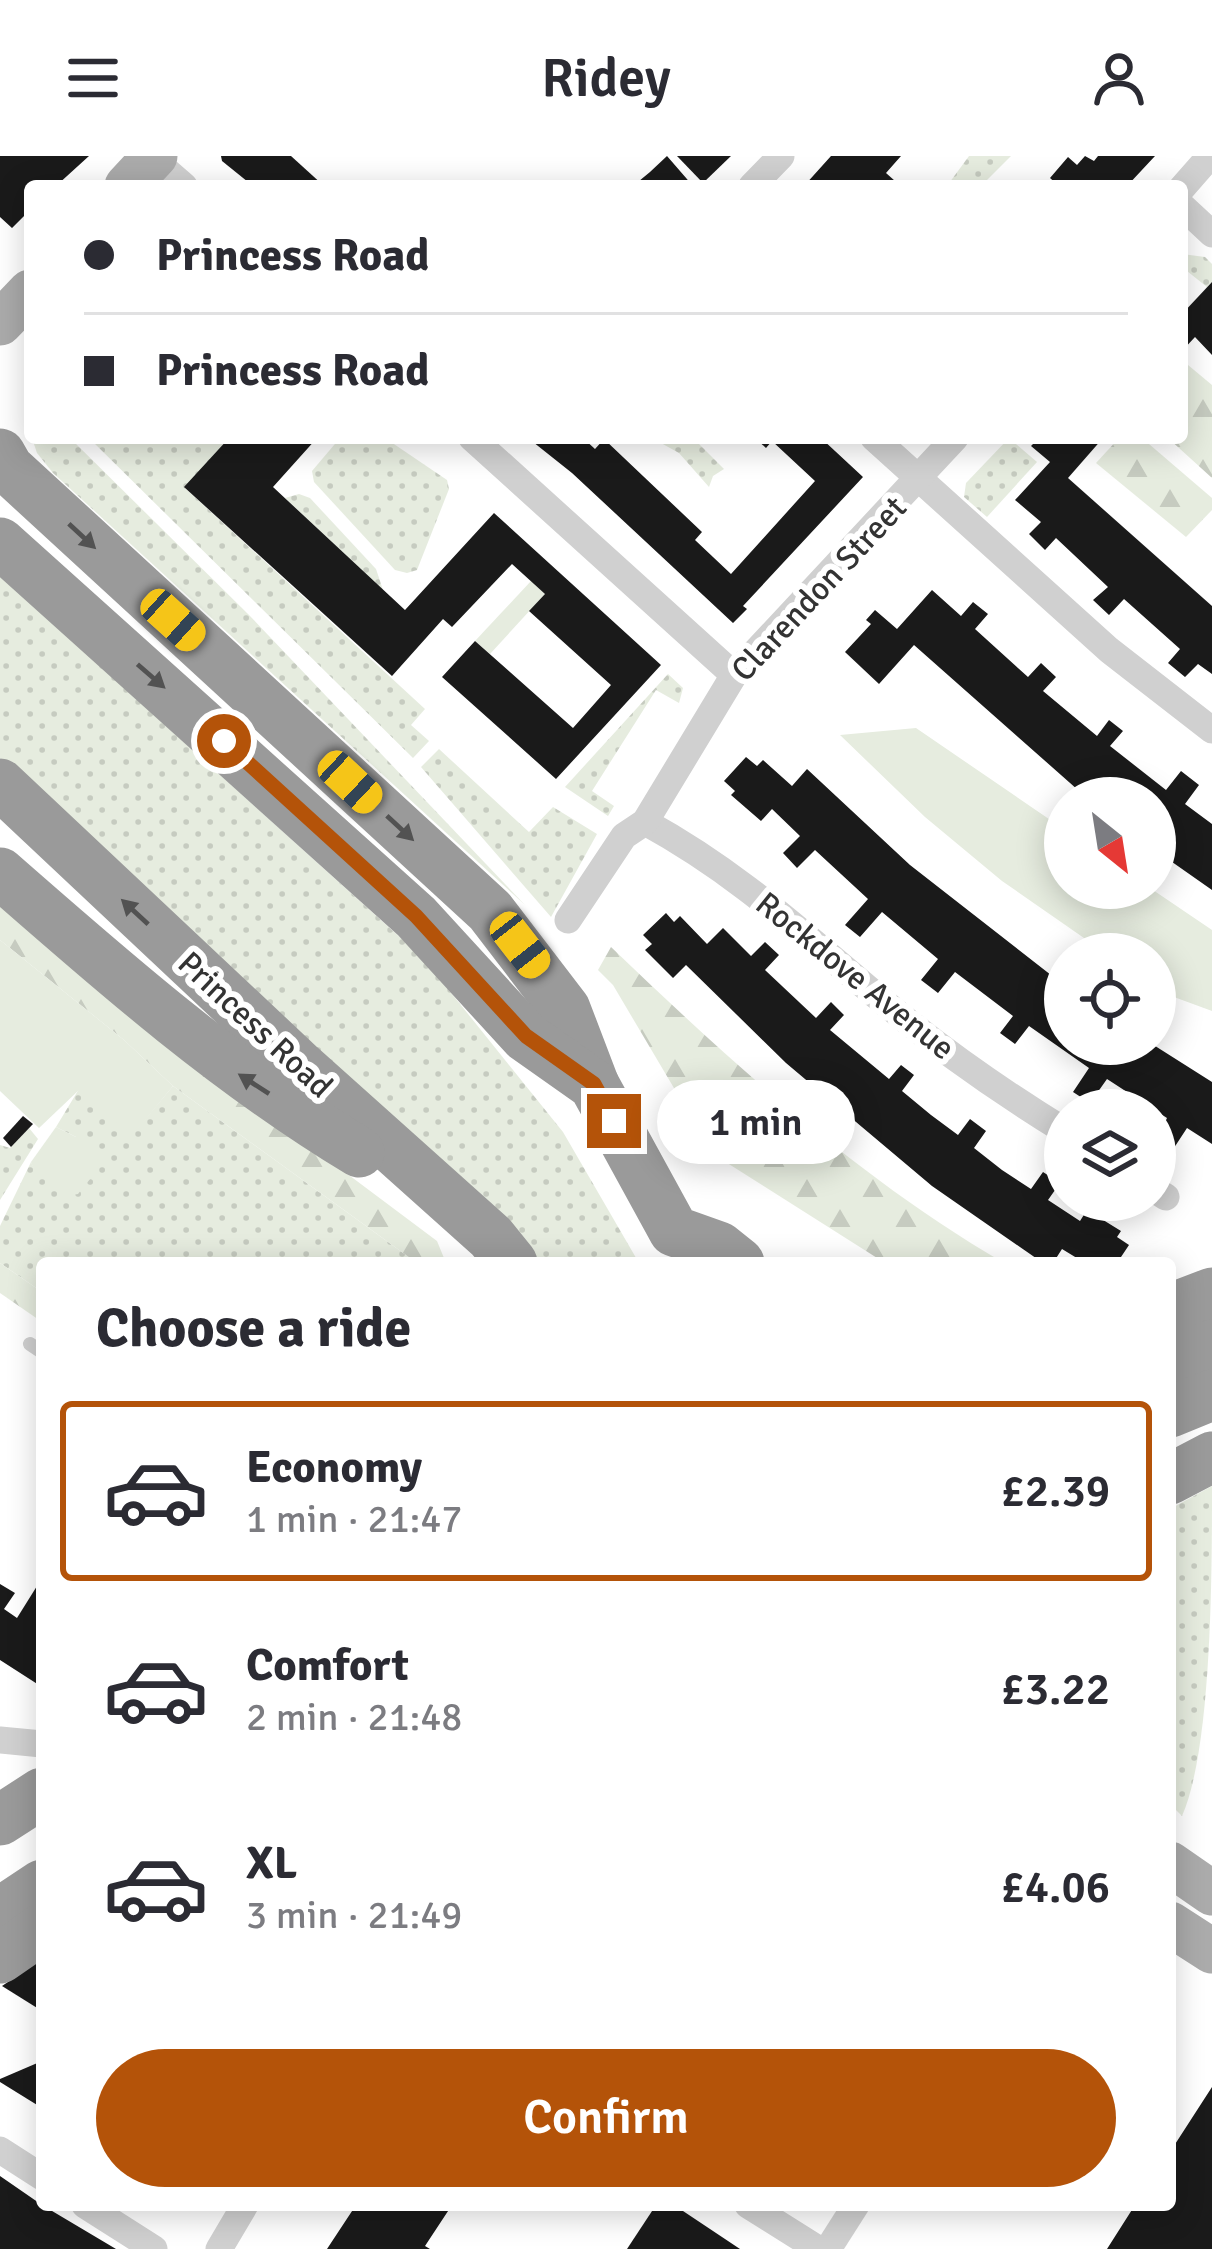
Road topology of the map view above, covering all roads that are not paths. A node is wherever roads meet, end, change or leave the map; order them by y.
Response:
1 (781, 156) edge
2 (1210, 156) edge
3 (758, 180) edge
4 (1188, 181) edge
5 (1188, 212) edge
6 (1212, 234) edge
7 (24, 298) edge
8 (0, 323) edge
9 (479, 444) edge
10 (881, 444) edge
11 (949, 444) edge
12 (0, 454) edge
13 (918, 478) junction
14 (0, 543) edge
15 (734, 675) junction
16 (1212, 730) edge
17 (0, 784) edge
18 (645, 823) junction
19 (0, 873) edge
20 (568, 920) dead end
21 (594, 1084) junction
22 (1044, 1117) edge
23 (470, 1217) junction
24 (673, 1247) edge
25 (507, 1257) edge
26 (731, 1257) edge
27 (1212, 1293) edge
28 (1176, 1307) edge
29 (1212, 1346) edge
30 (1176, 1361) edge
31 (1212, 1395) edge
32 (1176, 1410) edge
33 (1212, 1457) edge
34 (1176, 1476) edge
35 (0, 1740) edge
36 (36, 1743) edge
37 (36, 1797) edge
38 (0, 1820) edge
39 (36, 1835) edge
40 (0, 1857) edge
41 (1176, 1868) edge
42 (36, 1889) edge
43 (1212, 1893) edge
44 (0, 1913) edge
45 (1176, 1928) edge
46 (36, 1933) edge
47 (1212, 1951) edge
48 (0, 1958) edge
49 (0, 2150) edge
50 (36, 2173) edge
51 (95, 2211) edge
52 (241, 2211) edge
53 (758, 2211) edge
54 (852, 2211) edge
55 (154, 2249) edge
56 (219, 2249) edge
57 (818, 2249) edge
58 (828, 2249) edge

1 - 3 street
2 - 4 street
5 - 6 street
7 - 8 main road
9 - 15 street
10 - 13 street
11 - 13 street, Clarendon Street
12 -> 21 highway
13 - 15 street, Clarendon Street
13 - 16 street
14 -> 21 highway
15 - 18 street, Clarendon Street
23 -> 17 highway, Princess Road
18 - 20 street, Clarendon Street
18 - 22 street, Rockdove Avenue
23 -> 19 highway
21 - 24 highway
23 - 25 highway, Princess Road
24 - 26 highway
27 - 28 highway
29 - 30 highway
31 - 32 highway
33 - 34 highway
35 - 36 street
37 - 38 highway
39 - 40 highway
41 - 43 main road
42 - 44 highway
45 - 47 main road
46 - 48 highway
49 - 50 street
51 - 55 street
52 - 56 street
53 - 57 street
54 - 58 street

